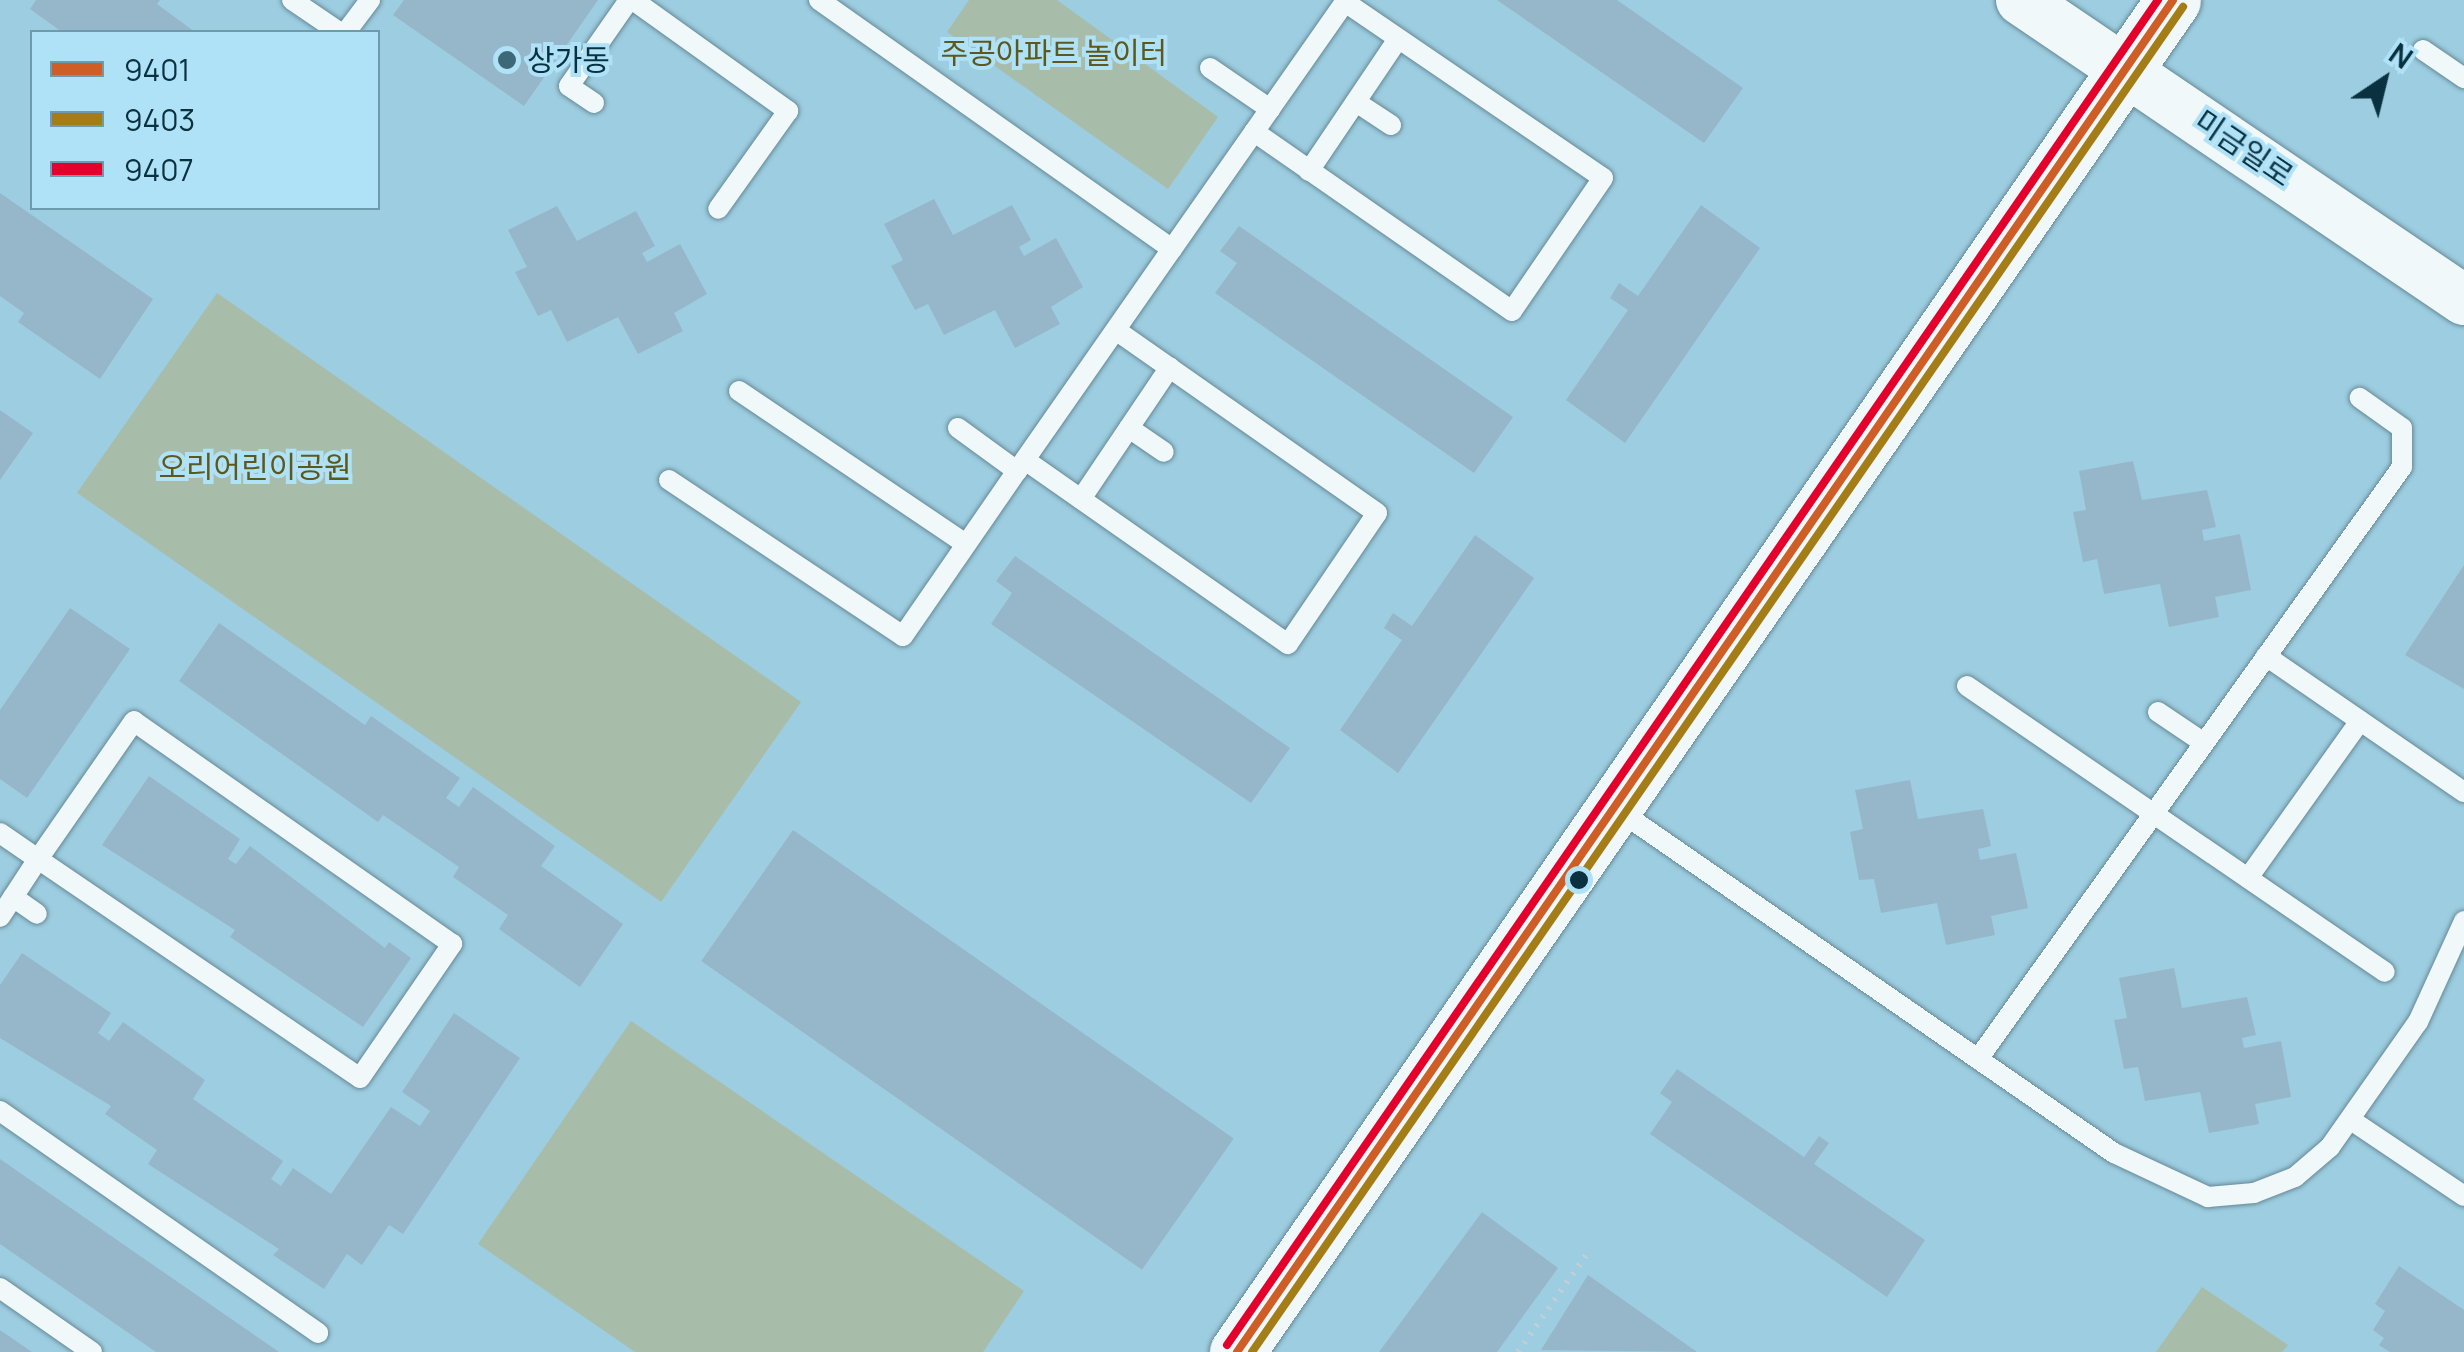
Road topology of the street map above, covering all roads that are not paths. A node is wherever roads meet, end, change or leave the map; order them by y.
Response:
1 (292, 0) edge
2 (370, 0) edge
3 (631, 0) edge
4 (819, 0) edge
5 (2022, 0) edge
6 (2173, 0) edge
7 (339, 30) edge
8 (344, 30) edge
9 (1398, 38) junction
10 (2423, 50) dead end
11 (1210, 68) dead end
12 (2126, 68) junction
13 (2464, 78) edge
14 (1356, 102) junction
15 (594, 103) dead end
16 (1270, 109) junction
17 (1390, 125) dead end
18 (1254, 132) junction
19 (1309, 171) junction
20 (718, 210) dead end
21 (1172, 248) junction
22 (2464, 300) edge
23 (1116, 330) junction
24 (1170, 368) junction
25 (739, 390) dead end
26 (2360, 398) dead end
27 (958, 428) dead end
28 (1129, 428) junction
29 (1164, 452) dead end
30 (1021, 465) junction
31 (669, 480) dead end
32 (1081, 499) junction
33 (966, 544) junction
34 (2266, 656) junction
35 (1967, 686) dead end
36 (2158, 712) dead end
37 (2360, 720) junction
38 (2204, 743) junction
39 (2464, 792) edge
40 (1614, 807) junction
41 (2154, 814) junction
42 (0, 834) edge
43 (38, 860) junction
44 (2248, 878) junction
45 (13, 898) junction
46 (38, 914) dead end
47 (0, 917) edge
48 (2464, 922) edge
49 (2385, 972) dead end
50 (1978, 1058) junction
51 (0, 1111) edge
52 (2351, 1120) junction
53 (2464, 1196) edge
54 (0, 1288) edge
55 (318, 1333) dead end
56 (92, 1352) edge
57 (1237, 1352) edge

1 - 7 lane
2 - 8 lane
3 - 15 lane
3 - 20 lane
4 - 21 lane
5 - 12 street, 미금일로
6 - 12 main road
9 - 14 lane
9 - 16 lane
9 - 19 lane
10 - 13 lane
11 - 16 lane
12 - 22 street, 미금일로
12 - 40 main road
14 - 17 lane
14 - 19 lane
16 - 18 lane
18 - 19 lane
18 - 21 lane
21 - 23 lane
23 - 24 lane
23 - 30 lane
24 - 28 lane
24 - 32 lane
25 - 33 lane
26 - 34 lane
27 - 30 lane
28 - 29 lane
28 - 32 lane
30 - 32 lane
30 - 33 lane
31 - 33 lane
34 - 37 lane
34 - 38 lane
35 - 41 lane
36 - 38 lane
37 - 39 lane
37 - 44 lane
38 - 41 lane
40 - 50 lane
40 - 57 main road
41 - 44 lane
41 - 50 lane
42 - 43 lane
43 - 43 lane
43 - 45 lane
44 - 49 lane
45 - 46 lane
45 - 47 lane
48 - 52 lane
50 - 52 lane
51 - 55 lane
52 - 53 lane
54 - 56 lane

